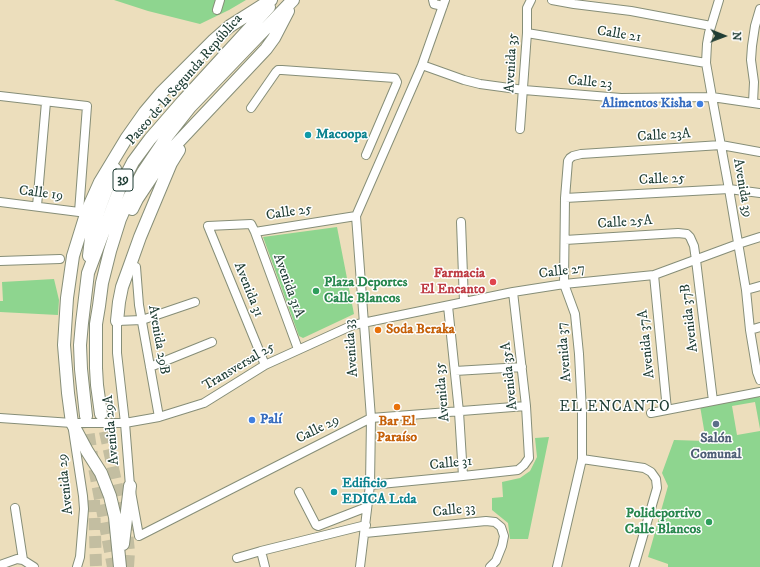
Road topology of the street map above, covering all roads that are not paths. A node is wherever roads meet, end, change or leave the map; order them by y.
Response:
1 (220, 0) edge
2 (271, 0) edge
3 (275, 0) edge
4 (294, 0) edge
5 (433, 0) edge
6 (530, 0) edge
7 (552, 0) edge
8 (719, 0) edge
9 (444, 3) edge
10 (760, 9) edge
11 (217, 10) dead end
12 (711, 26) junction
13 (527, 33) junction
14 (706, 63) junction
15 (422, 65) junction
16 (187, 68) junction
17 (524, 90) junction
18 (0, 96) edge
19 (712, 97) junction
20 (46, 102) junction
21 (757, 103) edge
22 (187, 104) junction
23 (250, 108) dead end
24 (203, 116) junction
25 (520, 129) dead end
26 (376, 132) junction
27 (391, 136) junction
28 (721, 145) junction
29 (760, 152) edge
30 (366, 155) dead end
31 (570, 158) joint
32 (729, 189) junction
33 (760, 193) edge
34 (565, 198) junction
35 (0, 202) edge
36 (37, 206) junction
37 (356, 216) junction
38 (461, 222) dead end
39 (208, 226) joint
40 (255, 232) junction
41 (687, 234) joint
42 (760, 237) edge
43 (565, 240) junction
44 (738, 244) junction
45 (110, 251) junction
46 (60, 259) dead end
47 (696, 260) junction
48 (0, 261) edge
49 (136, 267) dead end
50 (88, 273) junction
51 (654, 275) junction
52 (564, 284) junction
53 (760, 286) edge
54 (746, 290) junction
55 (513, 292) junction
56 (195, 302) dead end
57 (464, 302) junction
58 (448, 306) junction
59 (142, 320) junction
60 (117, 321) junction
61 (363, 322) junction
62 (760, 327) edge
63 (750, 330) junction
64 (212, 342) dead end
65 (298, 349) junction
66 (265, 365) junction
67 (522, 367) junction
68 (150, 368) junction
69 (455, 371) junction
70 (760, 380) edge
71 (760, 392) edge
72 (713, 401) junction
73 (526, 406) junction
74 (667, 410) junction
75 (458, 412) junction
76 (651, 413) dead end
77 (101, 414) tunnel mouth
78 (86, 416) tunnel mouth
79 (159, 417) junction
80 (0, 418) edge
81 (370, 418) junction
82 (72, 423) junction
83 (125, 423) junction
84 (529, 458) joint
85 (582, 459) junction
86 (463, 476) junction
87 (370, 485) junction
88 (130, 486) junction
89 (299, 492) dead end
90 (368, 507) junction
91 (15, 508) dead end
92 (365, 529) junction
93 (139, 536) joint
94 (261, 551) junction
95 (237, 558) dead end
96 (22, 560) junction
97 (0, 565) edge
98 (34, 567) edge
99 (77, 567) edge
100 (120, 567) edge
101 (265, 567) edge
102 (360, 567) edge
103 (490, 567) edge
104 (556, 567) edge
105 (634, 567) edge

1 - 11 street
2 - 16 highway
3 - 22 highway, Paseo de la Segunda República / 39
4 - 22 highway, Paseo de la Segunda República / 39
4 - 24 highway
5 - 9 street
6 - 13 street, Avenida 35
7 - 12 street
8 - 12 street, Avenida 39
9 - 15 street, Avenida 33
10 - 21 street
12 - 14 street, Avenida 39
13 - 14 street, Calle 21
13 - 17 street, Avenida 35
14 - 19 street, Avenida 39
15 - 17 street, Calle 23
15 - 27 street, Avenida 33
16 - 50 highway
16 - 82 highway
17 - 19 street, Calle 23
17 - 25 street, Avenida 35
18 - 20 street
19 - 21 street, Calle 23
19 - 28 street, Avenida 39
20 - 36 street
20 - 36 street, Calle 19
22 - 45 highway, Paseo de la Segunda República / 39
22 - 50 highway, Paseo de la Segunda República / 39
23 - 26 street
24 - 45 highway
24 - 60 highway
26 - 27 street
26 - 30 street
27 - 37 street, Avenida 33
28 - 29 street, Calle 23A
28 - 31 street, Calle 23A
28 - 32 street, Avenida 39
31 - 34 street, Avenida 37
32 - 33 street, Calle 25
32 - 34 street, Calle 25
32 - 44 street, Avenida 39
34 - 43 street, Avenida 37
35 - 36 street, Calle 19
37 - 40 street, Calle 25
37 - 61 street, Avenida 33
38 - 57 street
39 - 40 street, Calle 25
39 - 66 street, Avenida 31
40 - 65 street, Avenida 31A
41 - 43 street, Calle 25A
41 - 47 street, Avenida 37B
42 - 44 street, Calle 27
43 - 52 street, Avenida 37
44 - 47 street, Calle 27
44 - 54 street, Avenida 39
45 - 77 highway, Paseo de la Segunda República / 39
46 - 48 street
47 - 51 street, Calle 27
47 - 72 street, Avenida 37B
49 - 59 street, Avenida 29B
50 - 78 highway, Paseo de la Segunda República / 39
51 - 52 street, Calle 27
51 - 74 street, Avenida 37A
52 - 55 street, Calle 27
52 - 85 street, Avenida 37
53 - 54 street
54 - 63 street, Avenida 39
55 - 57 street, Calle 27
55 - 67 street, Avenida 35A
56 - 59 street
57 - 58 street, Calle 27
58 - 61 street, Calle 27
58 - 69 street, Avenida 35
59 - 60 street
59 - 68 street, Avenida 29B
60 - 83 street, Avenida 29A
61 - 65 street, Transversal 25
61 - 81 street, Avenida 33
62 - 63 street
63 - 70 street, Avenida 39
64 - 68 street
65 - 66 street, Transversal 25
66 - 79 street, Transversal 25
67 - 69 street
67 - 73 street, Avenida 35A
68 - 79 street, Avenida 29B
69 - 75 street, Avenida 35
71 - 72 street
72 - 74 street
73 - 75 street, Calle 29
73 - 84 street, Avenida 35A
74 - 76 street
75 - 81 street, Calle 29
75 - 86 street, Avenida 35
79 - 83 street, Transversal 25
80 - 82 street
81 - 87 street, Avenida 33
81 - 93 street, Calle 29
82 - 83 street
82 - 99 street, Avenida 29
82 - 100 highway
83 - 88 street, Avenida 29A
84 - 86 street, Calle 31
85 - 104 street, Avenida 37
85 - 105 street
86 - 87 street, Calle 31
87 - 90 street, Avenida 33
88 - 93 street, Avenida 29A
88 - 100 highway
89 - 90 street
90 - 92 street, Avenida 33
91 - 96 street
92 - 94 street
92 - 102 street, Avenida 33
92 - 103 street, Calle 33
94 - 95 street
94 - 101 street
96 - 97 street
96 - 98 street

